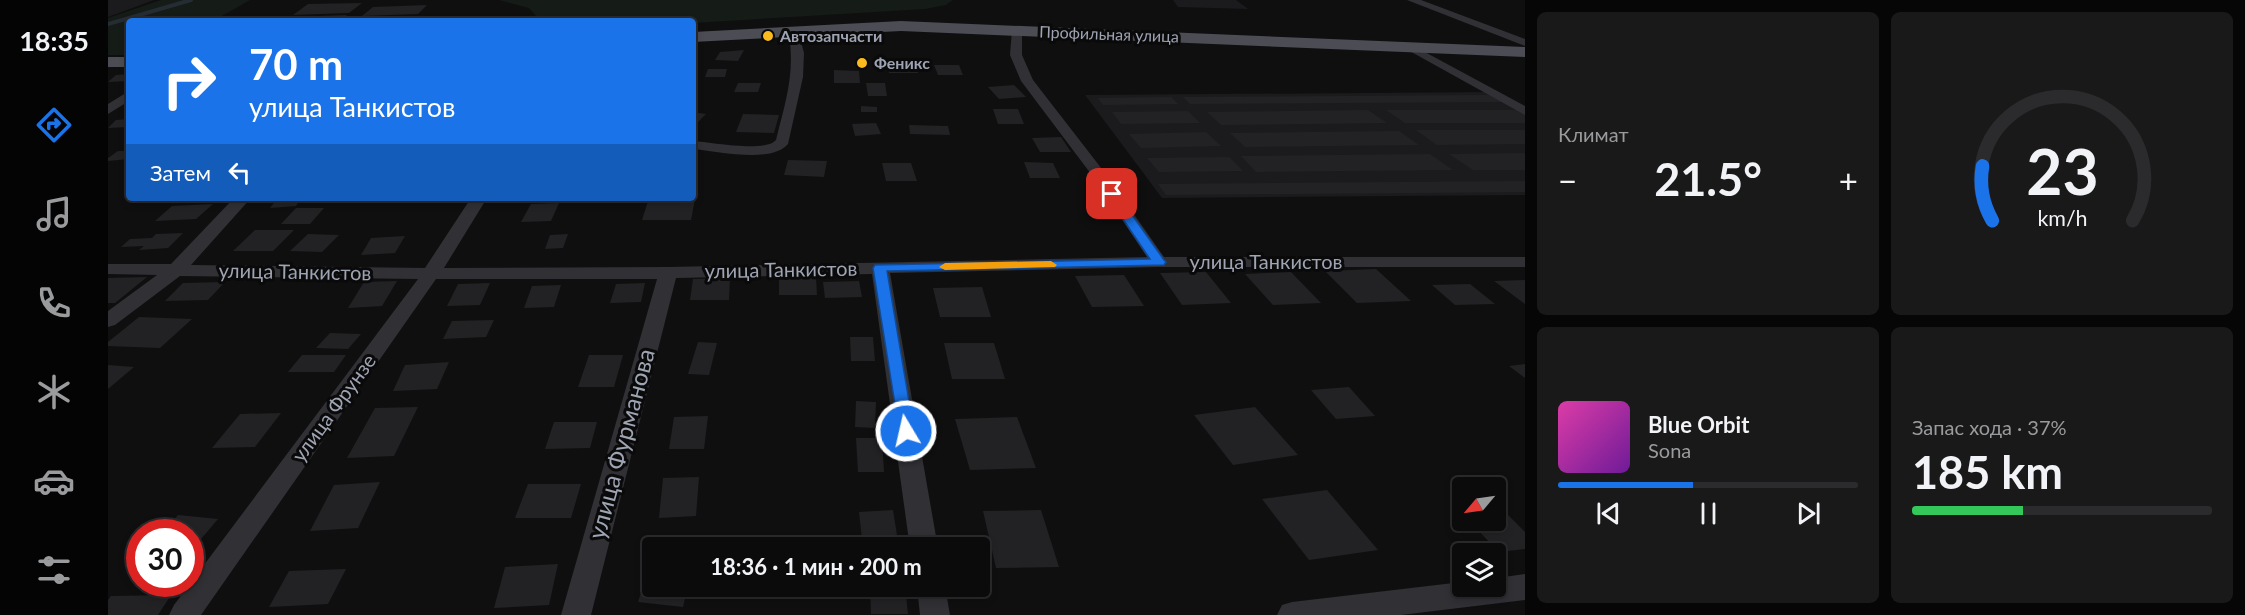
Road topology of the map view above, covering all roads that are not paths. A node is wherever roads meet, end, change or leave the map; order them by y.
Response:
1 (1412, 0) edge
2 (793, 30) junction
3 (1017, 30) junction
4 (696, 37) edge
5 (1525, 43) edge
6 (1410, 47) junction
7 (1525, 52) edge
8 (108, 62) edge
9 (126, 62) edge
10 (126, 97) edge
11 (108, 110) edge
12 (1525, 111) edge
13 (696, 145) edge
14 (240, 201) edge
15 (477, 201) edge
16 (1159, 262) junction
17 (1525, 262) edge
18 (880, 268) junction
19 (108, 269) edge
20 (176, 270) junction
21 (668, 273) junction
22 (431, 274) junction
23 (108, 321) edge
24 (922, 537) edge
25 (1525, 586) edge
26 (933, 597) edge
27 (184, 615) edge
28 (576, 615) edge
29 (935, 615) edge
30 (1292, 615) edge

1 - 5 street
2 - 3 main road, Профильная улица
2 - 4 main road, Профильная улица
2 - 13 street
3 - 6 main road, Профильная улица
3 - 16 street
6 - 7 main road, Профильная улица
6 - 12 street
8 - 9 main road
10 - 11 street
14 - 20 street
15 - 22 street, улица Фрунзе
16 - 17 street, улица Танкистов
16 - 18 street, улица Танкистов
18 - 21 street, улица Танкистов
18 - 24 street
19 - 20 street, улица Танкистов
20 - 22 street, улица Танкистов
20 - 23 street
21 - 22 street, улица Танкистов
21 - 28 street, улица Фурманова
22 - 27 street, улица Фрунзе
25 - 30 street
26 - 29 street

